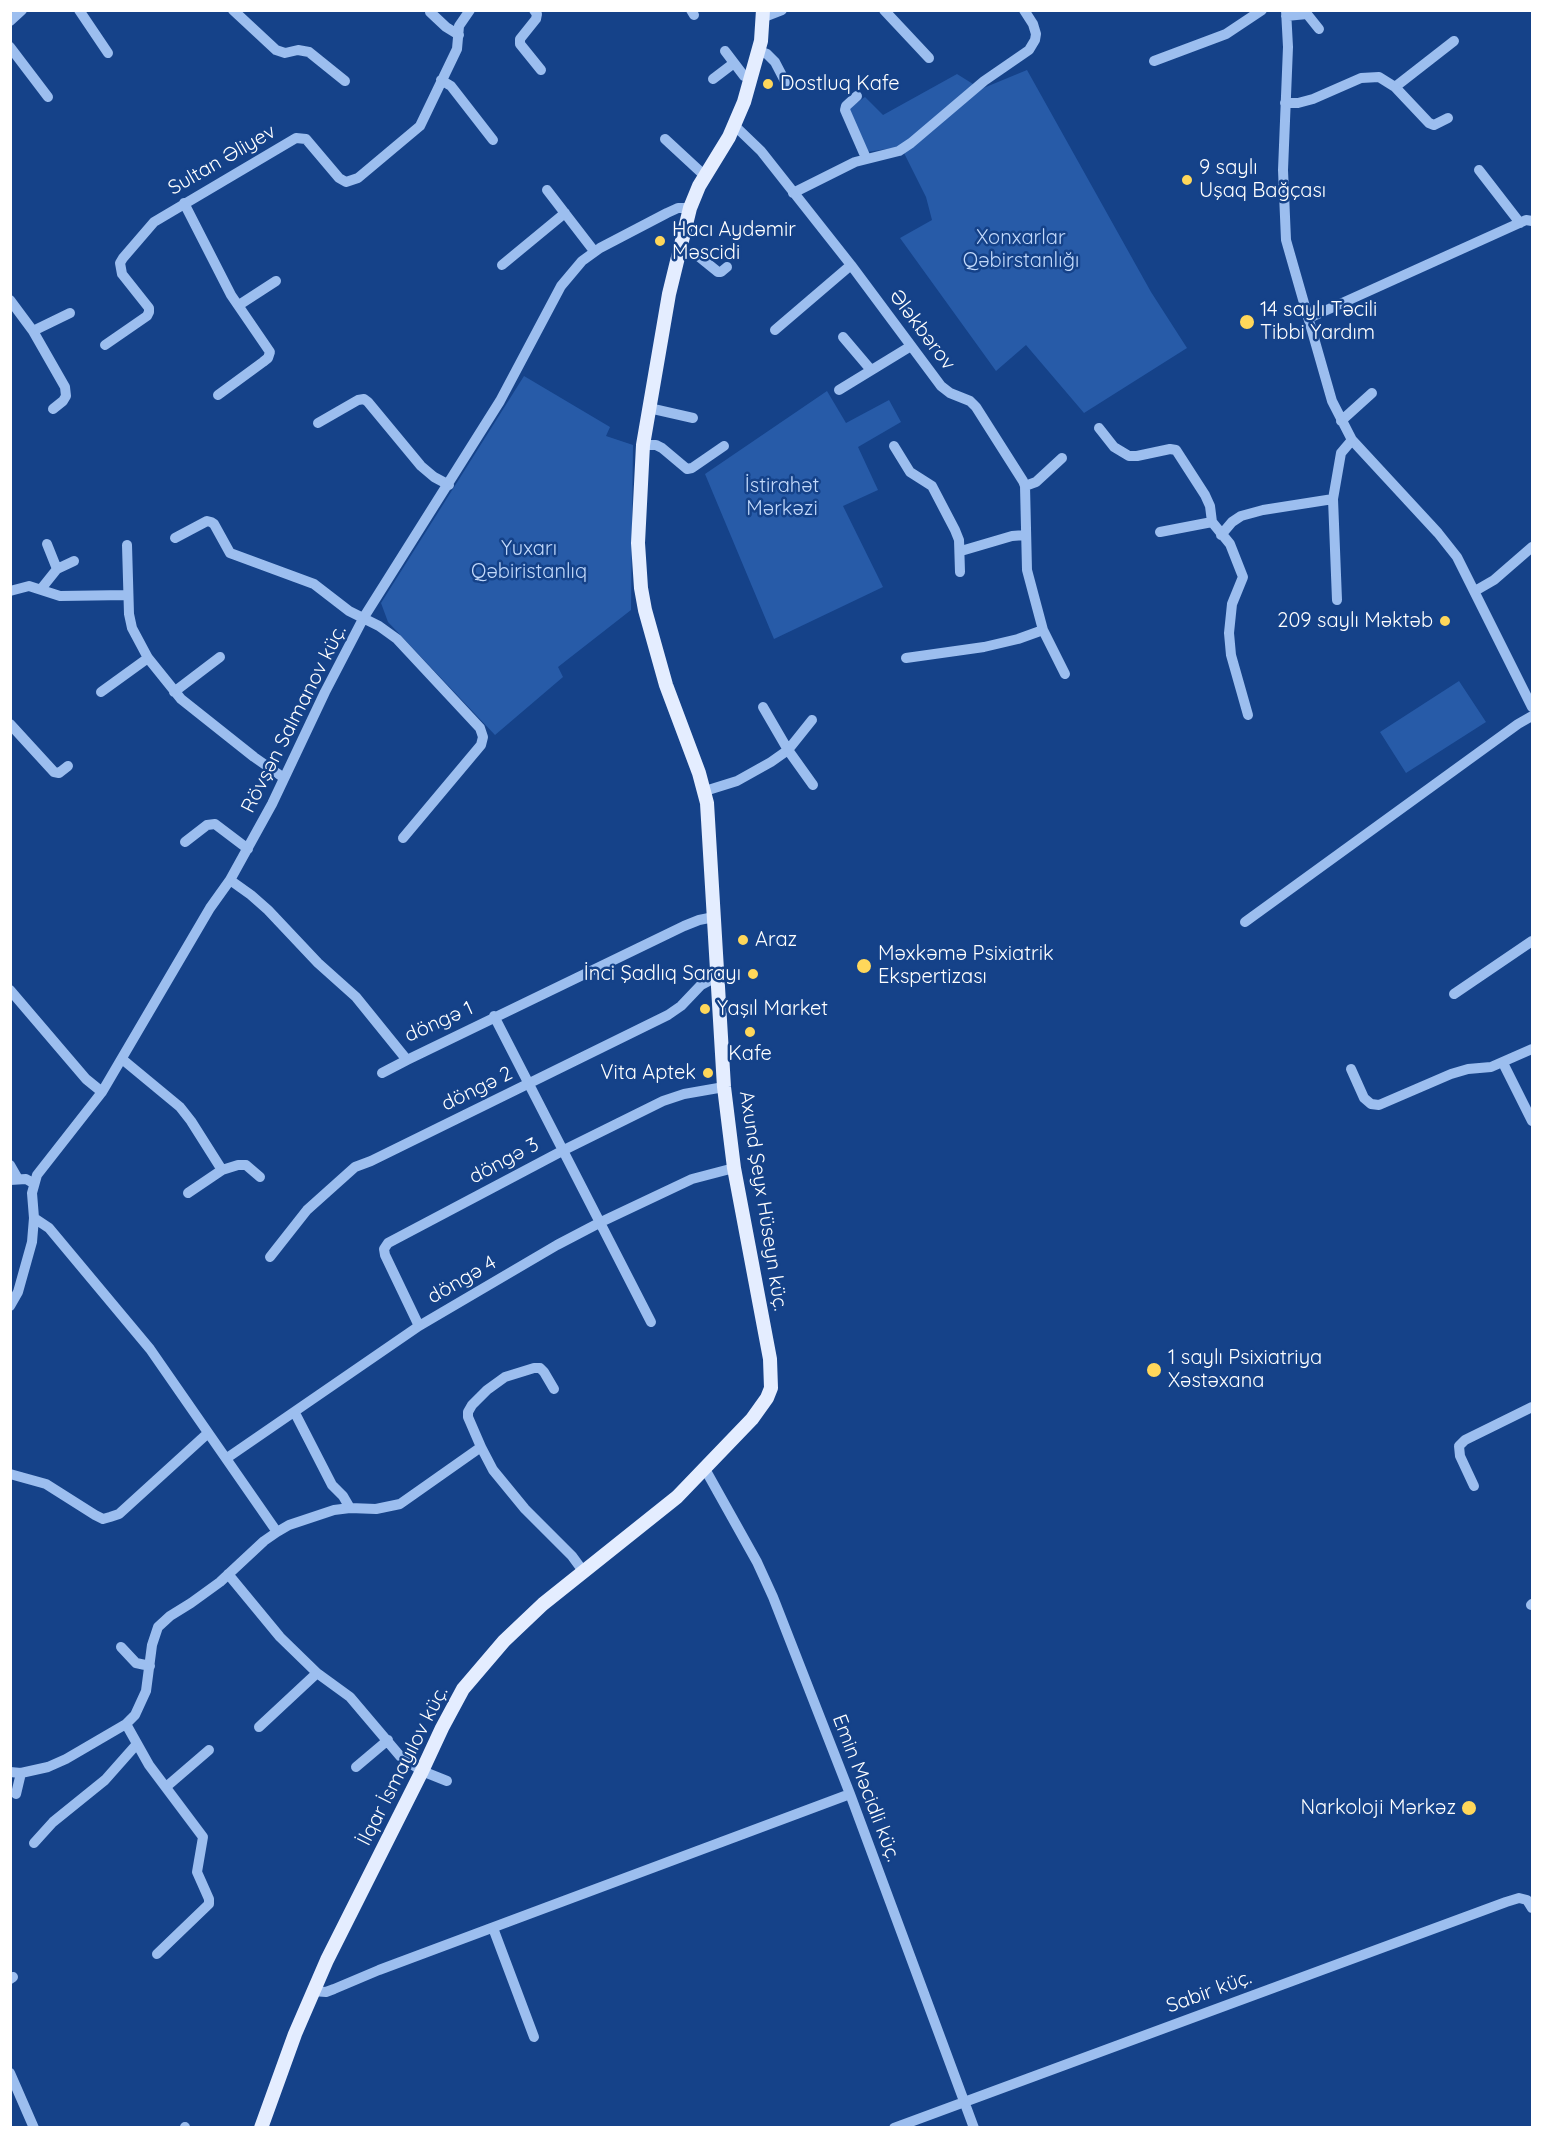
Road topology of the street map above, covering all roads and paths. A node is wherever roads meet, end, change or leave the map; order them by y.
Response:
1 (22, 10) edge
2 (79, 10) edge
3 (233, 10) edge
4 (470, 10) edge
5 (534, 10) edge
6 (782, 10) edge
7 (884, 10) edge
8 (1024, 10) edge
9 (1262, 10) edge
10 (430, 12) dead end
11 (1286, 13) edge
12 (763, 14) edge
13 (10, 21) edge
14 (1319, 29) dead end
15 (459, 35) junction
16 (1454, 41) dead end
17 (10, 47) edge
18 (725, 51) dead end
19 (759, 51) junction
20 (108, 53) dead end
21 (929, 58) dead end
22 (1154, 61) dead end
23 (734, 63) junction
24 (541, 70) dead end
25 (713, 79) dead end
26 (751, 79) junction
27 (441, 80) junction
28 (345, 81) dead end
29 (788, 87) dead end
30 (1395, 87) junction
31 (857, 96) dead end
32 (48, 97) dead end
33 (1285, 103) junction
34 (1448, 118) dead end
35 (734, 125) junction
36 (493, 140) dead end
37 (665, 140) dead end
38 (866, 158) junction
39 (1479, 170) dead end
40 (705, 176) junction
41 (547, 190) dead end
42 (793, 193) junction
43 (184, 202) junction
44 (690, 208) junction
45 (565, 213) junction
46 (1533, 221) edge
47 (1520, 223) junction
48 (680, 249) junction
49 (594, 251) junction
50 (851, 265) junction
51 (502, 266) dead end
52 (727, 267) dead end
53 (276, 281) dead end
54 (10, 300) edge
55 (239, 305) junction
56 (70, 312) dead end
57 (1309, 318) junction
58 (775, 330) dead end
59 (33, 331) junction
60 (843, 337) dead end
61 (105, 345) dead end
62 (911, 346) junction
63 (871, 370) junction
64 (838, 390) dead end
65 (1372, 393) dead end
66 (218, 395) dead end
67 (649, 408) junction
68 (52, 409) dead end
69 (693, 418) dead end
70 (1341, 421) junction
71 (318, 423) dead end
72 (1099, 428) dead end
73 (1352, 440) junction
74 (644, 445) junction
75 (724, 446) dead end
76 (894, 446) dead end
77 (1062, 458) dead end
78 (449, 485) junction
79 (1025, 486) junction
80 (1334, 499) junction
81 (1212, 522) junction
82 (1160, 532) dead end
83 (1025, 535) junction
84 (1221, 535) junction
85 (175, 538) dead end
86 (47, 544) dead end
87 (127, 545) dead end
88 (1533, 547) edge
89 (960, 551) junction
90 (74, 561) dead end
91 (57, 569) junction
92 (960, 572) dead end
93 (41, 589) junction
94 (10, 591) edge
95 (1475, 591) junction
96 (127, 595) junction
97 (1337, 600) dead end
98 (364, 617) junction
99 (1043, 630) junction
100 (220, 657) dead end
101 (148, 658) junction
102 (906, 658) dead end
103 (1065, 674) dead end
104 (101, 692) dead end
105 (174, 692) junction
106 (1532, 702) edge
107 (763, 707) dead end
108 (1248, 715) dead end
109 (1533, 716) edge
110 (813, 720) dead end
111 (10, 724) edge
112 (788, 750) junction
113 (68, 766) dead end
114 (285, 778) junction
115 (813, 785) dead end
116 (705, 791) junction
117 (403, 838) dead end
118 (185, 842) dead end
119 (248, 849) junction
120 (230, 880) junction
121 (714, 917) junction
122 (1245, 922) dead end
123 (1533, 941) edge
124 (718, 976) junction
125 (10, 990) edge
126 (1454, 994) dead end
127 (494, 1016) junction
128 (1533, 1049) edge
129 (122, 1059) junction
130 (407, 1060) junction
131 (1503, 1063) junction
132 (1352, 1069) dead end
133 (382, 1073) dead end
134 (529, 1083) junction
135 (724, 1087) junction
136 (102, 1092) junction
137 (1533, 1121) edge
138 (564, 1150) junction
139 (10, 1165) edge
140 (734, 1168) junction
141 (222, 1170) junction
142 (260, 1177) dead end
143 (14, 1179) edge
144 (33, 1183) junction
145 (189, 1194) dead end
146 (34, 1218) junction
147 (601, 1222) junction
148 (270, 1257) dead end
149 (10, 1306) edge
150 (651, 1322) dead end
151 (419, 1326) junction
152 (554, 1389) dead end
153 (1533, 1407) edge
154 (295, 1413) junction
155 (208, 1433) junction
156 (481, 1447) junction
157 (227, 1458) junction
158 (705, 1469) junction
159 (10, 1474) edge
160 (1474, 1486) dead end
161 (350, 1508) junction
162 (277, 1532) junction
163 (582, 1571) junction
164 (228, 1574) junction
165 (121, 1647) dead end
166 (150, 1666) junction
167 (317, 1673) junction
168 (126, 1724) junction
169 (259, 1728) dead end
170 (388, 1740) junction
171 (136, 1744) junction
172 (209, 1750) dead end
173 (356, 1767) dead end
174 (422, 1772) junction
175 (16, 1773) edge
176 (447, 1781) dead end
177 (166, 1787) junction
178 (16, 1794) dead end
179 (850, 1794) junction
180 (34, 1843) dead end
181 (1533, 1908) edge
182 (493, 1928) junction
183 (157, 1954) dead end
184 (313, 1992) junction
185 (534, 2037) dead end
186 (10, 2073) edge
187 (965, 2102) junction
188 (34, 2127) edge
189 (261, 2127) edge
190 (894, 2127) edge
191 (974, 2127) edge

1 - 13 street
2 - 20 street
3 - 28 street
4 - 15 street, Sultan Əliyev
5 - 24 street
6 - 12 street
7 - 21 street
8 - 38 street
9 - 22 street
10 - 15 street
11 - 14 street
11 - 33 street
12 - 19 main road, Axund Şeyx Hüseyn küç.
15 - 27 street, Sultan Əliyev
16 - 30 street
17 - 32 street
18 - 23 street
19 - 26 main road, Axund Şeyx Hüseyn küç.
19 - 29 street
23 - 25 street
23 - 26 street
26 - 35 main road, Axund Şeyx Hüseyn küç.
27 - 36 street
27 - 43 street, Sultan Əliyev
30 - 33 street
30 - 34 street
31 - 38 street
33 - 57 street
35 - 40 main road, Axund Şeyx Hüseyn küç.
35 - 42 street, Ələkbərov
37 - 40 street
38 - 42 street
39 - 47 street
40 - 44 main road, Axund Şeyx Hüseyn küç.
41 - 45 street
42 - 50 street, Ələkbərov
43 - 55 street
43 - 61 street, Sultan Əliyev
44 - 48 main road, Axund Şeyx Hüseyn küç.
44 - 49 street, Rövşən Salmanov küç.
45 - 49 street
45 - 51 street
46 - 47 street
47 - 57 street
48 - 52 street
48 - 67 main road, Axund Şeyx Hüseyn küç.
49 - 78 street, Rövşən Salmanov küç.
50 - 58 street
50 - 62 street, Ələkbərov
53 - 55 street
54 - 59 street
55 - 66 street
56 - 59 street
57 - 70 street
59 - 68 street
60 - 63 street
62 - 63 street
62 - 79 street, Ələkbərov
63 - 64 street
65 - 70 street
67 - 69 street
67 - 74 main road, Axund Şeyx Hüseyn küç.
70 - 73 street
71 - 78 street
72 - 81 street
73 - 80 street
73 - 95 street
74 - 75 street
74 - 116 main road, Axund Şeyx Hüseyn küç.
76 - 89 street
77 - 79 street
78 - 98 street, Rövşən Salmanov küç.
79 - 83 street
80 - 84 street
80 - 97 street
81 - 82 street
81 - 84 street
83 - 89 street
83 - 99 street
84 - 108 street
85 - 98 street
86 - 91 street
87 - 96 street
88 - 95 street
89 - 92 street
90 - 91 street
91 - 93 street
93 - 94 street
93 - 96 street
95 - 106 street
96 - 101 street
98 - 114 street, Rövşən Salmanov küç.
98 - 117 street
99 - 102 street
99 - 103 street
100 - 105 street
101 - 104 street
101 - 105 street
105 - 114 street
107 - 112 street
109 - 122 street
110 - 112 street
111 - 113 street
112 - 115 street
112 - 116 street
114 - 119 street, Rövşən Salmanov küç.
116 - 121 main road, Axund Şeyx Hüseyn küç.
118 - 119 street
119 - 120 street, Rövşən Salmanov küç.
120 - 129 street, Rövşən Salmanov küç.
120 - 130 street, döngə 1
121 - 124 main road, Axund Şeyx Hüseyn küç.
121 - 127 street, döngə 1
123 - 126 street
124 - 134 street, döngə 2
124 - 135 main road, Axund Şeyx Hüseyn küç.
125 - 136 street
127 - 130 street, döngə 1
127 - 134 street
128 - 131 street
129 - 136 street, Rövşən Salmanov küç.
129 - 141 street
130 - 133 street
131 - 132 street
131 - 137 street
134 - 138 street
134 - 148 street, döngə 2
135 - 138 street, döngə 3
135 - 140 main road, Axund Şeyx Hüseyn küç.
136 - 144 street, Rövşən Salmanov küç.
138 - 147 street
138 - 151 street, döngə 3
139 - 143 street
140 - 147 street, döngə 4
140 - 158 main road, Axund Şeyx Hüseyn küç.
141 - 142 street
141 - 145 street
143 - 144 street
144 - 146 street
146 - 149 street
146 - 155 street
147 - 150 street
147 - 151 street, döngə 4
151 - 154 street, döngə 4
152 - 156 street
153 - 160 street
154 - 157 street, döngə 4
154 - 161 street
155 - 157 street
155 - 159 street
156 - 161 street
156 - 163 street
157 - 162 street
158 - 163 main road, İlqar İsmayılov küç.
158 - 179 street, Emin Məcidli küç.
161 - 162 street
162 - 164 street
163 - 174 main road, İlqar İsmayılov küç.
164 - 166 street
164 - 167 street
165 - 166 street
166 - 168 street
167 - 169 street
167 - 170 street
168 - 171 street
168 - 175 street
170 - 173 street
170 - 174 street
171 - 177 street
171 - 180 street
172 - 177 street
174 - 176 street
174 - 184 main road, İlqar İsmayılov küç.
175 - 178 street
177 - 183 street
179 - 182 street
179 - 187 street, Emin Məcidli küç.
181 - 187 street, Sabir küç.
182 - 184 street
182 - 185 street
184 - 189 main road, İlqar İsmayılov küç.
186 - 188 street
187 - 190 street, Sabir küç.
187 - 191 street, Emin Məcidli küç.

